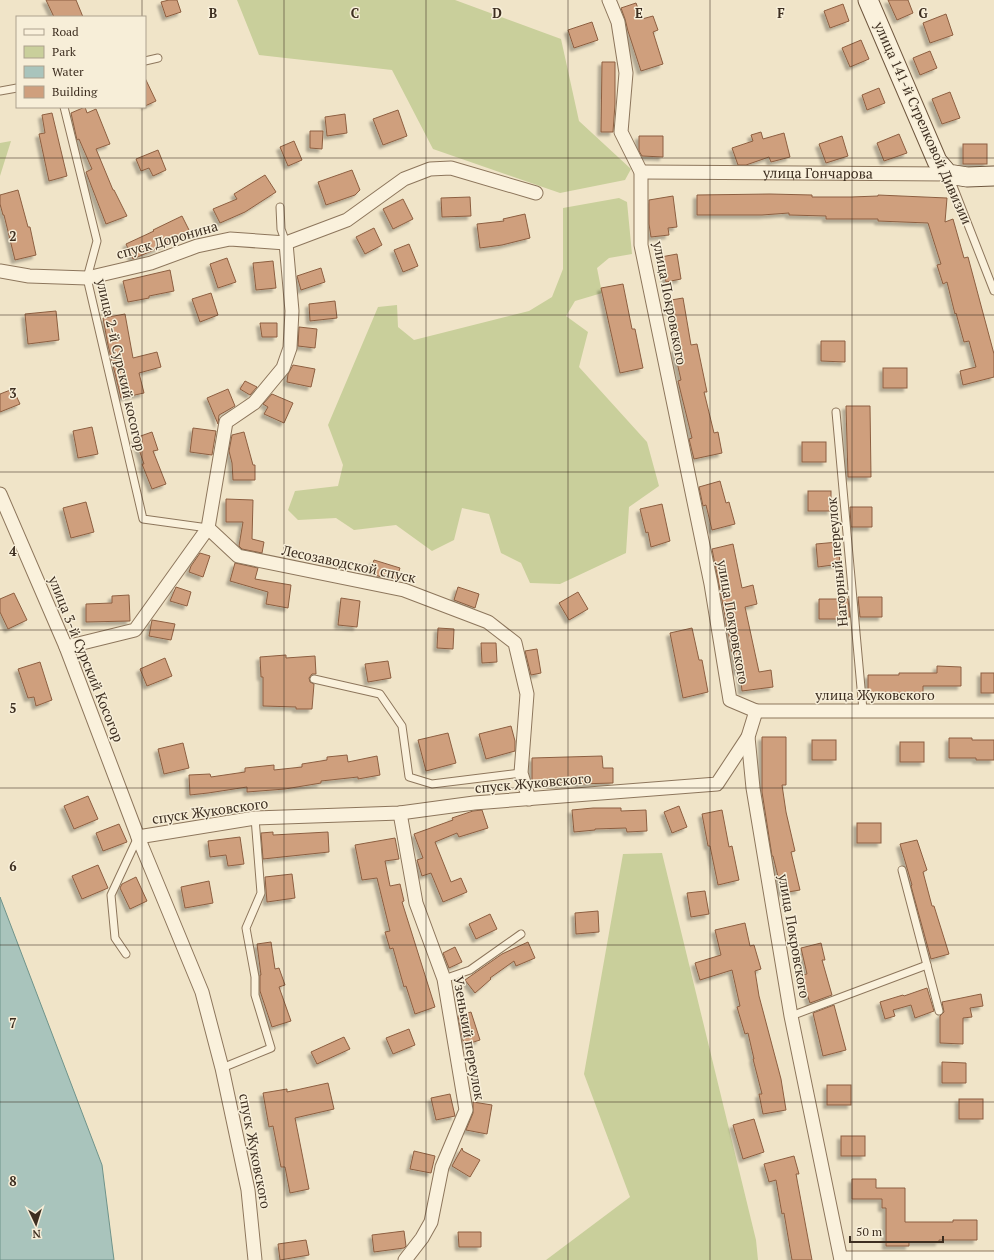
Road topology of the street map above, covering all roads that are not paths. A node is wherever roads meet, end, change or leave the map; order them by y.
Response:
1 (609, 0) edge
2 (868, 0) edge
3 (158, 58) dead end
4 (146, 61) edge
5 (16, 88) edge
6 (0, 91) edge
7 (64, 108) edge
8 (641, 172) junction
9 (948, 174) junction
10 (994, 176) edge
11 (536, 193) dead end
12 (280, 207) dead end
13 (286, 243) junction
14 (0, 271) edge
15 (86, 278) junction
16 (994, 291) edge
17 (836, 412) dead end
18 (0, 494) edge
19 (208, 528) junction
20 (66, 647) junction
21 (314, 679) dead end
22 (863, 710) junction
23 (756, 711) junction
24 (994, 711) edge
25 (748, 737) junction
26 (521, 773) junction
27 (529, 799) junction
28 (400, 813) junction
29 (255, 818) junction
30 (138, 837) junction
31 (902, 870) dead end
32 (521, 934) dead end
33 (126, 954) dead end
34 (927, 965) junction
35 (444, 979) junction
36 (939, 1011) dead end
37 (791, 1016) junction
38 (222, 1068) junction
39 (994, 1258) edge
40 (841, 1259) edge
41 (961, 1259) edge
42 (255, 1260) edge
43 (405, 1260) edge

1 - 8 street, улица Покровского
2 - 9 main road, улица 141-й Стрелковой Дивизии
3 - 4 lane
5 - 6 lane
7 - 15 lane, улица 2-й Сурский косогор
8 - 9 street, улица Гончарова
8 - 23 street, улица Покровского
9 - 10 main road, улица Гончарова
9 - 16 lane, улица 141-й Стрелковой Дивизии
11 - 13 street, спуск Доронина
12 - 13 lane
13 - 15 street, спуск Доронина
13 - 19 street
14 - 15 street, спуск Доронина
15 - 19 lane, улица 2-й Сурский косогор
17 - 22 lane, Нагорный переулок
18 - 20 street, улица 3-й Сурский Косогор
19 - 20 street
19 - 26 street, Лесозаводской спуск
20 - 30 street, улица 3-й Сурский Косогор
21 - 26 lane
22 - 23 street, улица Жуковского
22 - 24 street, улица Жуковского
23 - 25 street, улица Покровского
25 - 27 street, спуск Жуковского
25 - 37 street, улица Покровского
26 - 27 street, Лесозаводской спуск
27 - 28 street, спуск Жуковского
28 - 29 street, спуск Жуковского
28 - 35 street, Узенький переулок
29 - 30 street, спуск Жуковского
29 - 38 lane
30 - 33 lane
30 - 38 street, спуск Жуковского
31 - 34 lane
32 - 35 lane
34 - 36 lane
34 - 37 lane
35 - 43 street, Узенький переулок
37 - 40 street, улица Покровского
38 - 42 street, спуск Жуковского
39 - 41 street
40 - 41 street

